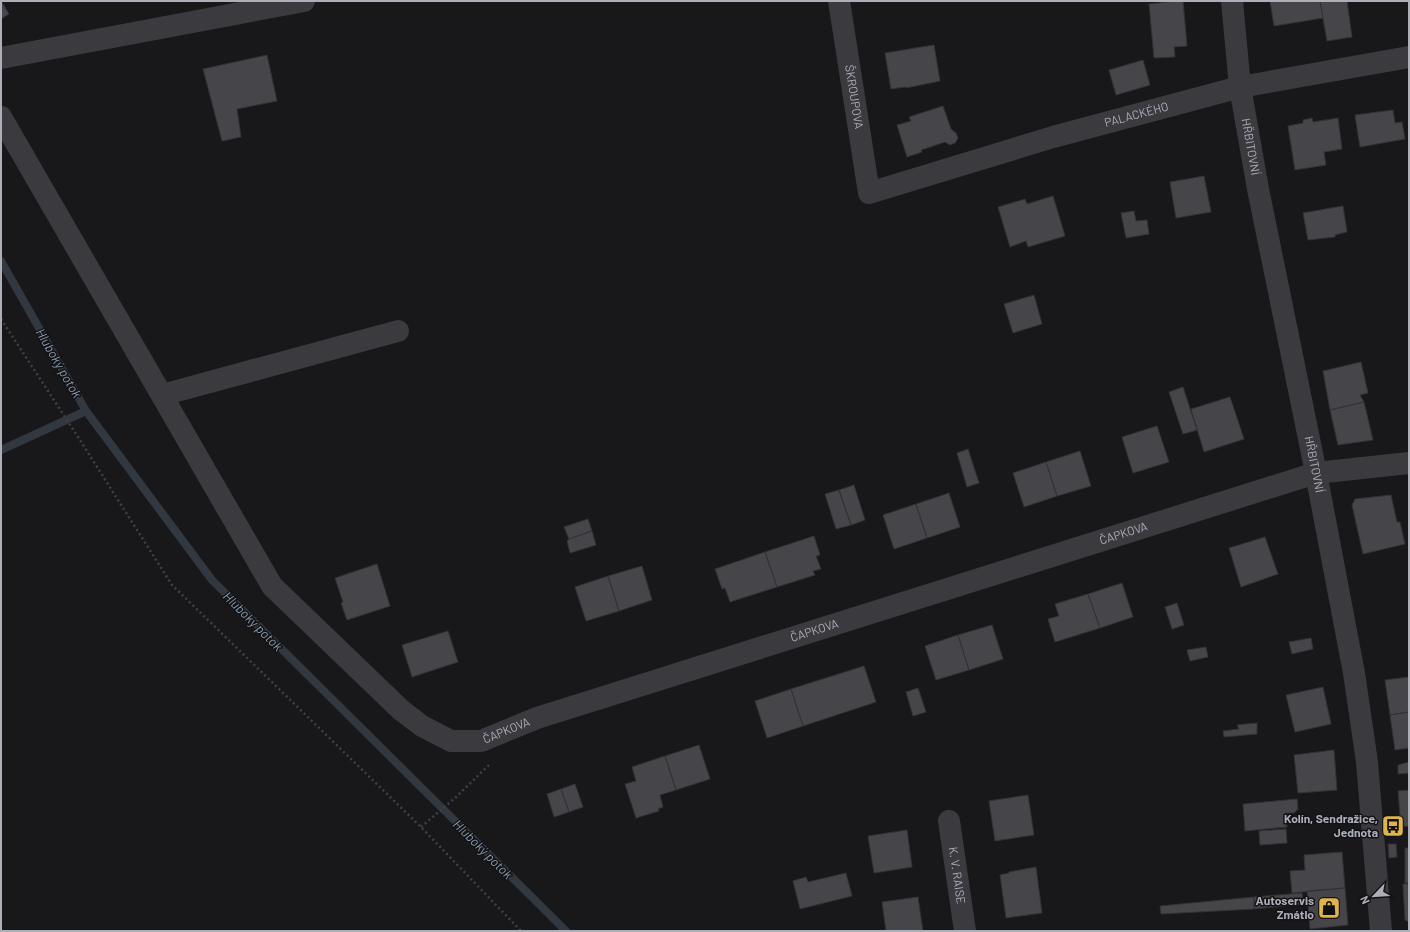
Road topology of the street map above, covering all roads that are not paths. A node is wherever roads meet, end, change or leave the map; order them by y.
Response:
1 (304, 1) edge
2 (839, 1) edge
3 (1232, 1) edge
4 (276, 4) edge
5 (1409, 57) edge
6 (1, 58) edge
7 (1240, 87) junction
8 (1, 117) edge
9 (869, 193) joint
10 (398, 331) dead end
11 (162, 395) junction
12 (1409, 463) edge
13 (1316, 473) junction
14 (949, 821) dead end
15 (965, 931) edge
16 (1381, 931) edge

1 - 4 street
2 - 9 street, ŠKROUPOVA
3 - 7 street, HŘBITOVNÍ
4 - 6 street
5 - 7 street, PALACKÉHO
7 - 9 street, PALACKÉHO
7 - 13 street, HŘBITOVNÍ
8 - 11 street, ČAPKOVA
10 - 11 street
11 - 13 street, ČAPKOVA
12 - 13 street, ČAPKOVA
13 - 16 street, HŘBITOVNÍ
14 - 15 street, K. V. RAISE

